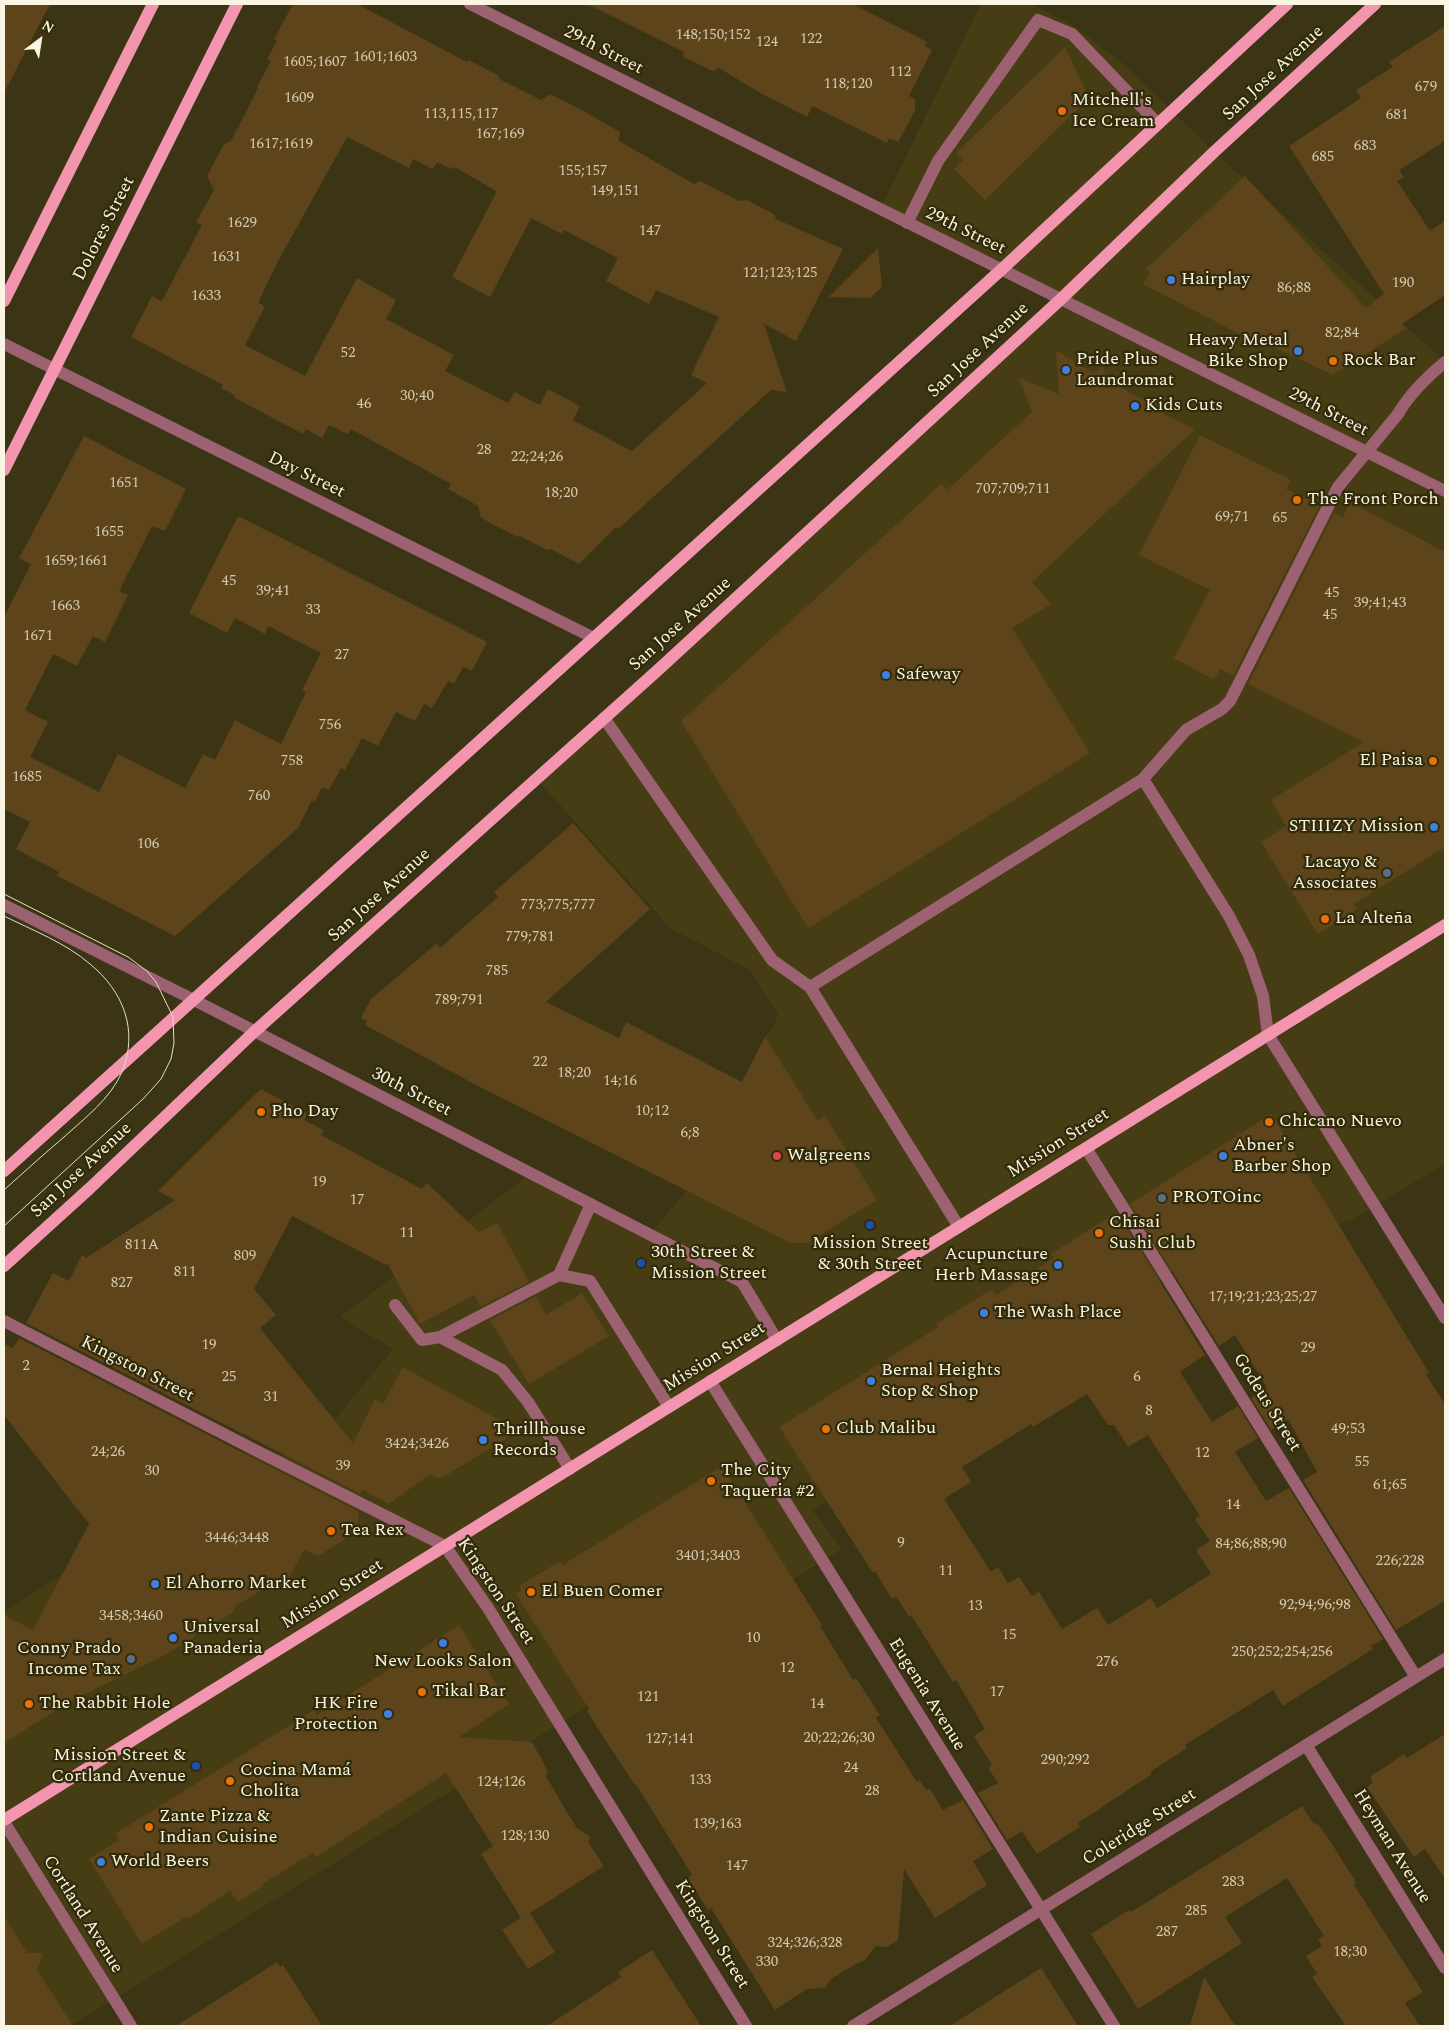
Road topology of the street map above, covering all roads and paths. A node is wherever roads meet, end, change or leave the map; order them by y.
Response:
1 (153, 4) edge
2 (237, 4) edge
3 (470, 4) edge
4 (1287, 4) edge
5 (1375, 4) edge
6 (1158, 124) junction
7 (907, 223) junction
8 (1001, 270) junction
9 (1061, 299) junction
10 (4, 300) edge
11 (4, 344) edge
12 (1445, 362) edge
13 (54, 370) junction
14 (1366, 451) junction
15 (4, 470) edge
16 (1445, 491) edge
17 (594, 638) junction
18 (604, 718) junction
19 (1143, 779) junction
20 (4, 905) edge
21 (1445, 925) edge
22 (810, 987) junction
23 (194, 1000) junction
24 (254, 1032) junction
25 (1268, 1035) junction
26 (1086, 1148) junction
27 (4, 1171) edge
28 (591, 1204) junction
29 (959, 1227) junction
30 (4, 1266) edge
31 (559, 1275) junction
32 (395, 1305) dead end
33 (1445, 1318) edge
34 (4, 1321) edge
35 (440, 1336) junction
36 (777, 1340) junction
37 (710, 1382) junction
38 (670, 1407) junction
39 (570, 1469) junction
40 (445, 1546) junction
41 (1445, 1659) edge
42 (1416, 1677) junction
43 (1306, 1745) junction
44 (4, 1821) edge
45 (1041, 1910) junction
46 (1445, 1968) edge
47 (131, 2026) edge
48 (746, 2026) edge
49 (853, 2026) edge
50 (1114, 2026) edge

1 - 10 main road
2 - 13 main road, Dolores Street
3 - 7 street, 29th Street
4 - 6 main road
5 - 9 main road, San Jose Avenue
6 - 7 street
6 - 8 main road
7 - 8 street, 29th Street
8 - 9 street, 29th Street
8 - 17 main road
9 - 14 street, 29th Street
9 - 18 main road, San Jose Avenue
11 - 13 street, Day Street
12 - 14 street
13 - 15 main road, Dolores Street
13 - 17 street, Day Street
14 - 16 street, 29th Street
14 - 19 street
17 - 23 main road
18 - 22 street
18 - 24 main road, San Jose Avenue
19 - 22 street
19 - 25 street
20 - 23 street, 30th Street
21 - 25 main road, Mission Street
22 - 29 street
23 - 24 street, 30th Street
23 - 27 main road
24 - 28 street, 30th Street
24 - 30 main road, San Jose Avenue
25 - 26 main road, Mission Street
25 - 33 street
26 - 29 main road, Mission Street
26 - 42 street, Godeus Street
28 - 31 street
28 - 36 street, 30th Street
29 - 36 main road, Mission Street
31 - 35 street
31 - 38 street
32 - 35 street
34 - 40 street, Kingston Street
35 - 39 street
36 - 37 main road, Mission Street
37 - 38 main road, Mission Street
37 - 45 street, Eugenia Avenue
38 - 39 main road, Mission Street
39 - 40 main road, Mission Street
40 - 44 main road, Mission Street
40 - 48 street, Kingston Street
41 - 42 street, Coleridge Street
42 - 43 street, Coleridge Street
43 - 45 street, Coleridge Street
43 - 46 street, Heyman Avenue
44 - 47 street, Cortland Avenue
45 - 49 street, Coleridge Street
45 - 50 street, Eugenia Avenue

